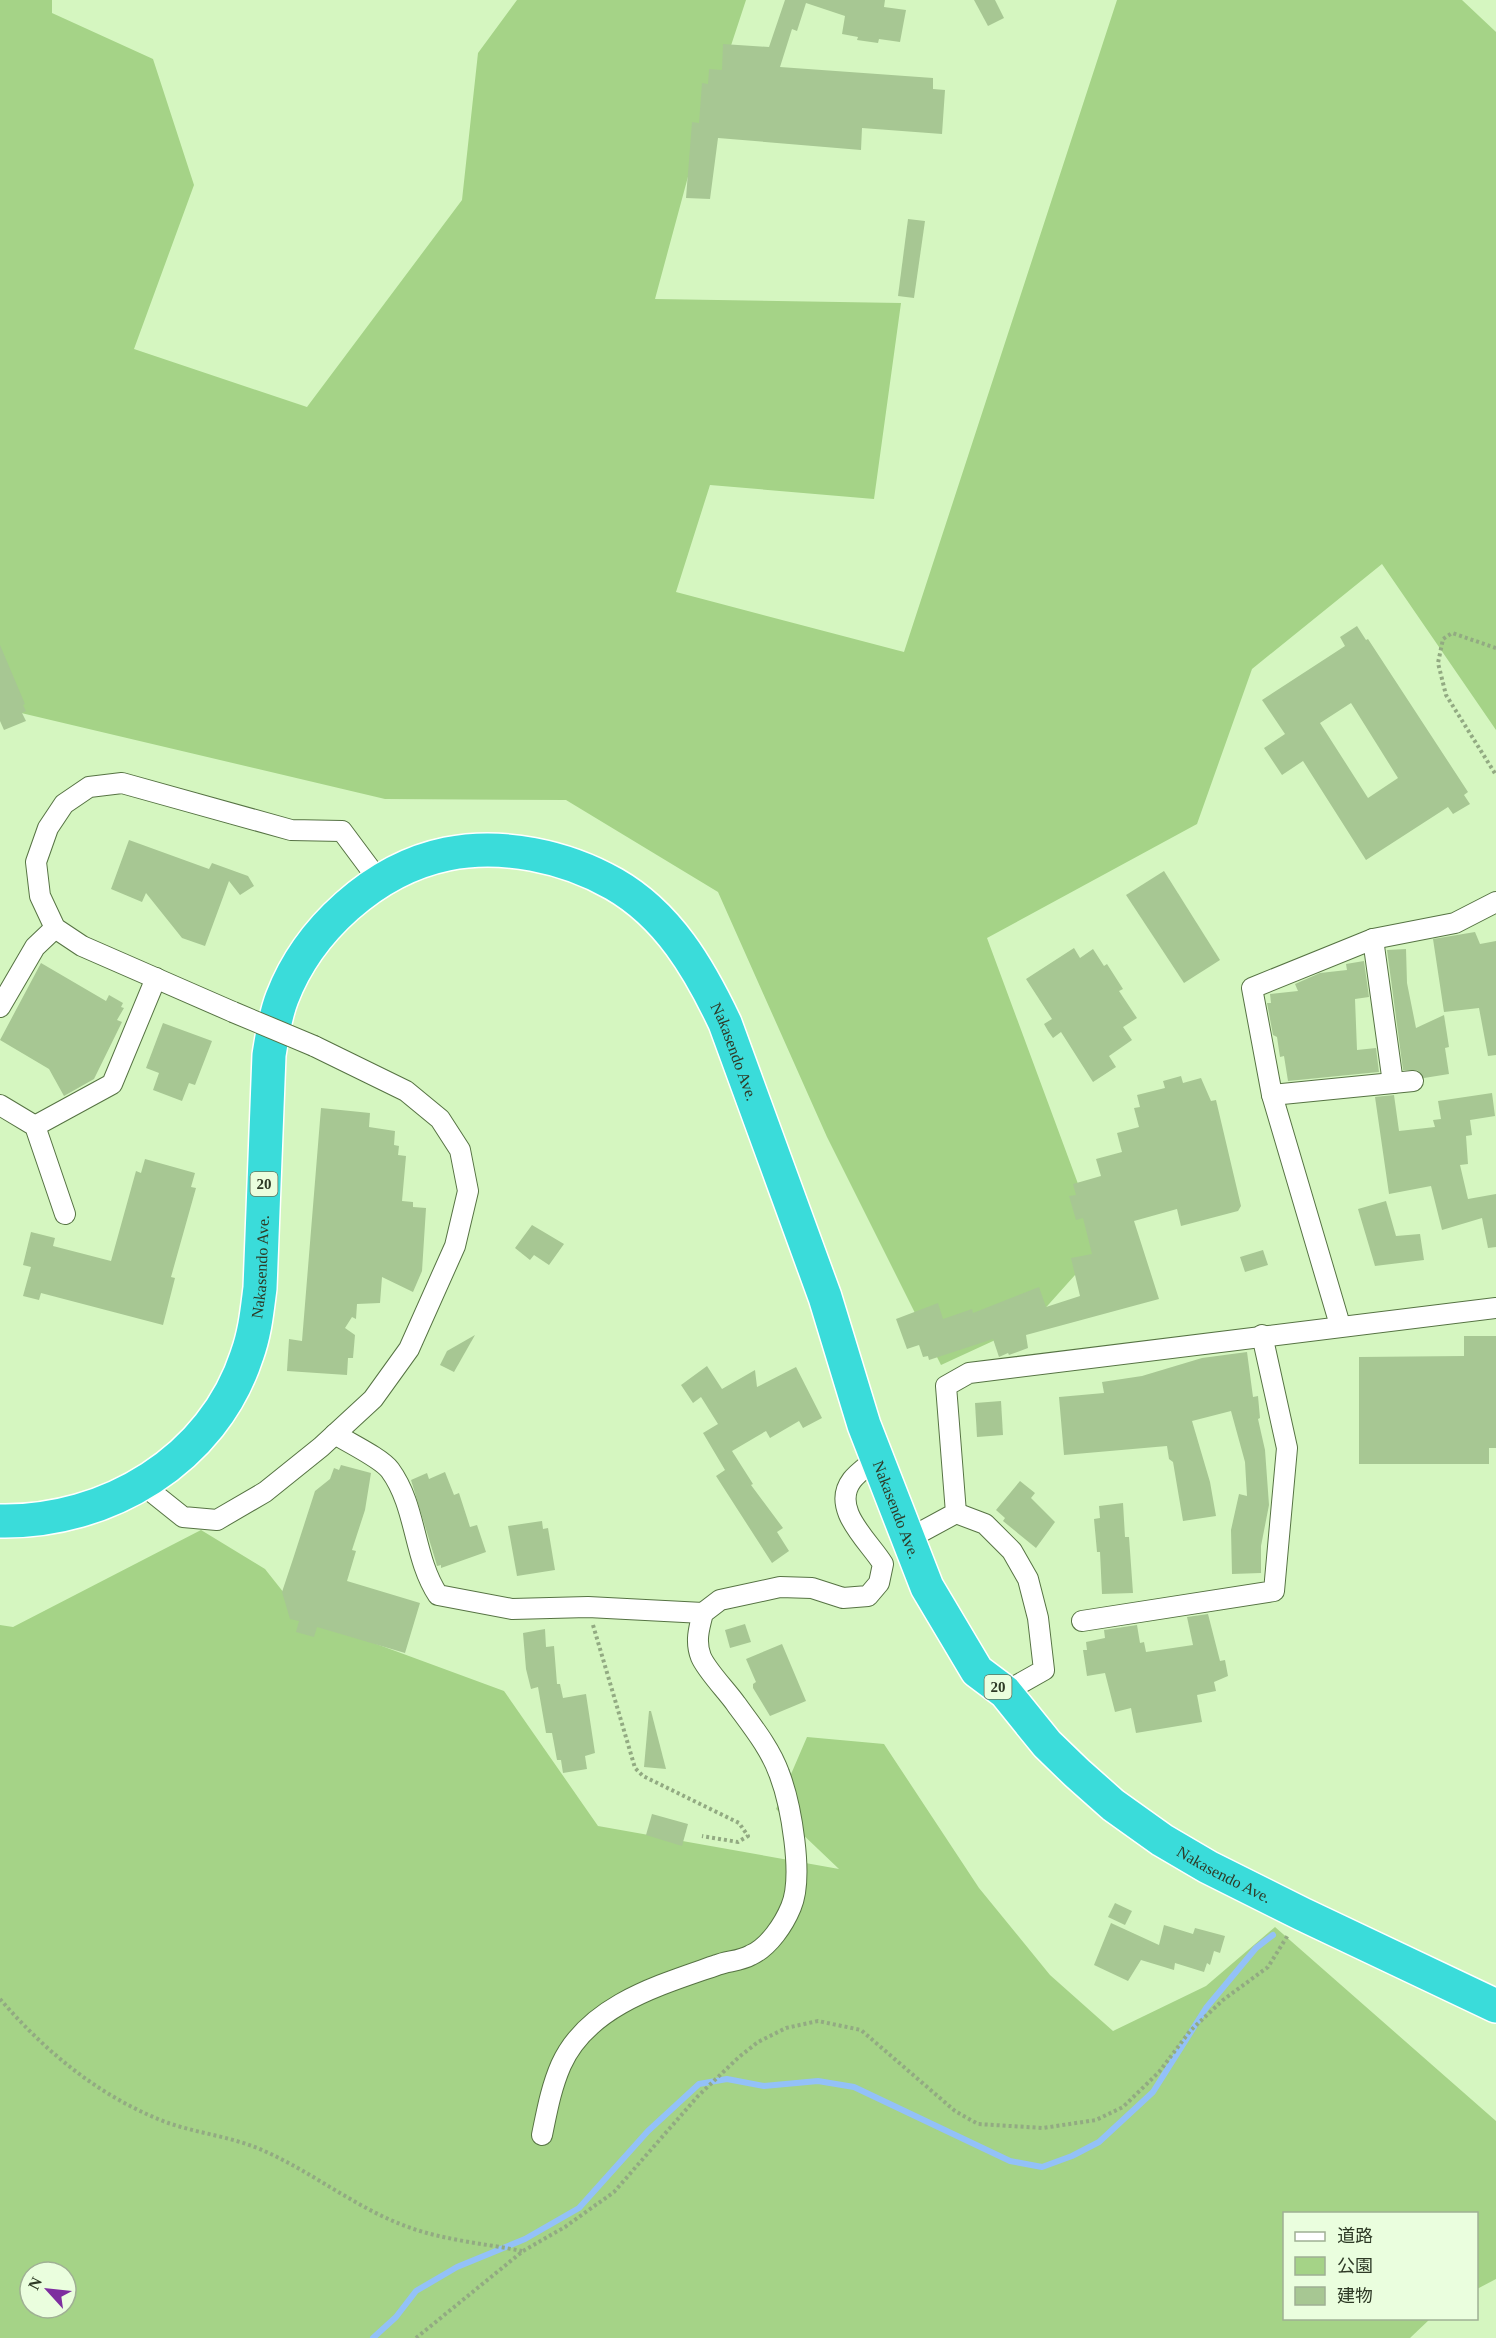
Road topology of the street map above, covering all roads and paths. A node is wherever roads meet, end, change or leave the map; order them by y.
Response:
1 (1496, 648) edge
2 (1496, 775) edge
3 (380, 882) junction
4 (1496, 902) edge
5 (55, 928) junction
6 (1373, 939) junction
7 (156, 978) junction
8 (0, 1007) edge
9 (1413, 1081) dead end
10 (1393, 1083) junction
11 (1272, 1095) junction
12 (0, 1105) edge
13 (35, 1126) junction
14 (65, 1214) dead end
15 (1496, 1308) edge
16 (1340, 1325) junction
17 (1262, 1335) junction
18 (335, 1434) junction
19 (877, 1458) junction
20 (143, 1485) junction
21 (956, 1513) junction
22 (0, 1521) edge
23 (908, 1539) junction
24 (588, 1607) junction
25 (703, 1613) junction
26 (1082, 1621) dead end
27 (1005, 1692) junction
28 (702, 1836) dead end
29 (1302, 1914) junction
30 (0, 1999) edge
31 (1496, 2006) edge
32 (542, 2135) dead end
33 (523, 2251) junction
34 (416, 2338) edge

1 - 2 path
3 - 5 street
3 - 19 highway, Nakasendo Ave. / 20
3 - 20 highway, Nakasendo Ave. / 20
4 - 6 street
5 - 7 street
5 - 8 street
6 - 10 street
6 - 11 street
7 - 13 street
7 - 18 street, bridge
9 - 10 street
10 - 11 street
11 - 16 street
12 - 13 street
13 - 14 street
15 - 16 street
16 - 17 street
17 - 21 street
17 - 26 street
18 - 20 street
18 - 24 street
19 - 23 highway, Nakasendo Ave. / 20
19 - 25 street
20 - 22 highway, Nakasendo Ave. / 20
21 - 23 street
21 - 27 street
23 - 27 highway, Nakasendo Ave. / 20
24 - 25 street
24 - 28 path
25 - 32 street
27 - 29 highway, Nakasendo Ave. / 20
29 - 31 highway, Nakasendo Ave. / 20
29 - 33 path
30 - 33 path
33 - 34 path

